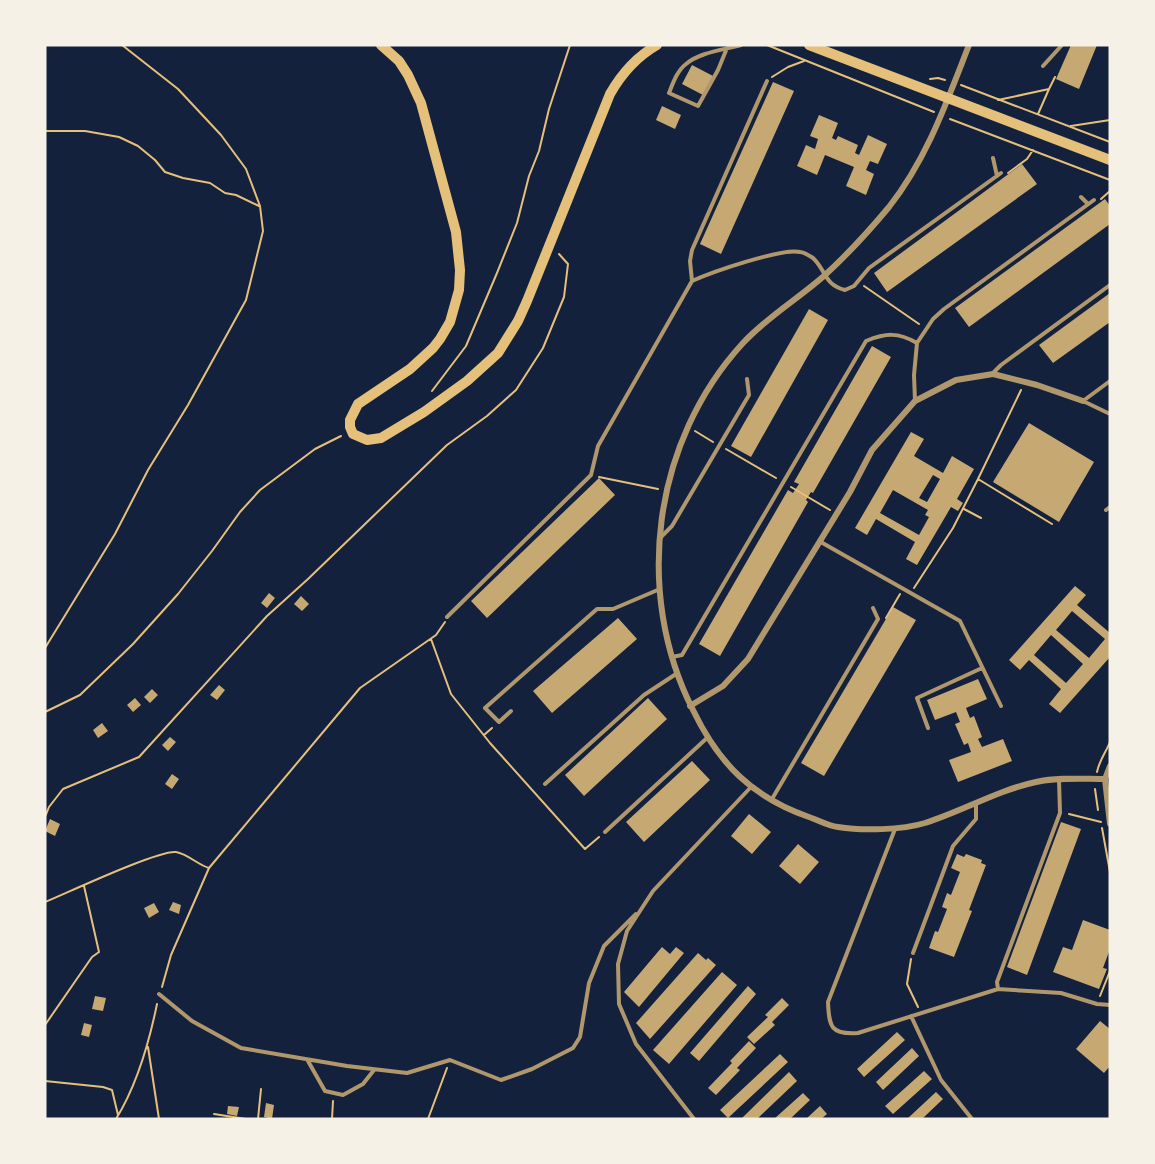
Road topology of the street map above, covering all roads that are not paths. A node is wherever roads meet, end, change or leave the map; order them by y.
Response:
1 (381, 45) edge
2 (657, 45) edge
3 (741, 45) edge
4 (809, 45) edge
5 (969, 45) edge
6 (1062, 45) edge
7 (727, 48) junction
8 (1043, 66) dead end
9 (767, 81) road end
10 (948, 98) junction
11 (993, 158) dead end
12 (1110, 160) edge
13 (1081, 197) dead end
14 (1094, 200) dead end
15 (1088, 204) junction
16 (824, 276) junction
17 (692, 281) junction
18 (1110, 285) edge
19 (917, 343) junction
20 (993, 374) junction
21 (747, 379) dead end
22 (1110, 381) edge
23 (915, 401) junction
24 (1083, 401) junction
25 (1110, 414) edge
26 (660, 538) junction
27 (819, 541) junction
28 (660, 589) junction
29 (873, 608) dead end
30 (447, 617) road end
31 (671, 657) junction
32 (982, 668) junction
33 (676, 674) junction
34 (690, 706) junction
35 (1001, 706) dead end
36 (511, 711) dead end
37 (928, 728) dead end
38 (707, 738) junction
39 (1110, 766) edge
40 (1105, 779) junction
41 (1059, 780) junction
42 (545, 784) dead end
43 (751, 787) junction
44 (771, 800) junction
45 (976, 804) junction
46 (1110, 824) edge
47 (895, 829) junction
48 (605, 832) road end
49 (636, 914) junction
50 (913, 953) road end
51 (998, 989) junction
52 (159, 994) road end
53 (1110, 1005) edge
54 (911, 1016) junction
55 (307, 1060) junction
56 (375, 1070) junction
57 (688, 1113) junction
58 (688, 1119) edge
59 (694, 1119) edge
60 (972, 1119) edge

1 - 2 main road
3 - 7 lane
4 - 10 main road
5 - 10 street
6 - 8 lane
7 - 7 lane
9 - 17 lane
10 - 12 main road
10 - 16 street
11 - 16 lane
13 - 15 lane
14 - 15 lane
15 - 19 lane
16 - 17 lane
16 - 26 street
17 - 30 lane
18 - 20 lane
19 - 23 lane
19 - 31 lane
20 - 23 street
20 - 24 street
21 - 26 lane
22 - 24 lane
23 - 27 street
24 - 25 lane
26 - 28 street
27 - 32 lane
27 - 34 street
28 - 31 street
28 - 36 lane
29 - 44 lane
31 - 33 street
32 - 35 lane
32 - 37 lane
33 - 34 street
33 - 42 lane
34 - 38 street
38 - 43 street
38 - 48 lane
39 - 40 street
40 - 41 street
40 - 46 street
41 - 45 street
41 - 51 lane
43 - 44 street
43 - 49 lane
44 - 47 street
45 - 47 street
45 - 50 lane
47 - 54 lane
49 - 56 lane
49 - 57 lane
51 - 53 lane
51 - 54 lane
52 - 55 lane
54 - 60 lane
55 - 56 lane
55 - 56 lane
57 - 58 lane
57 - 59 lane

